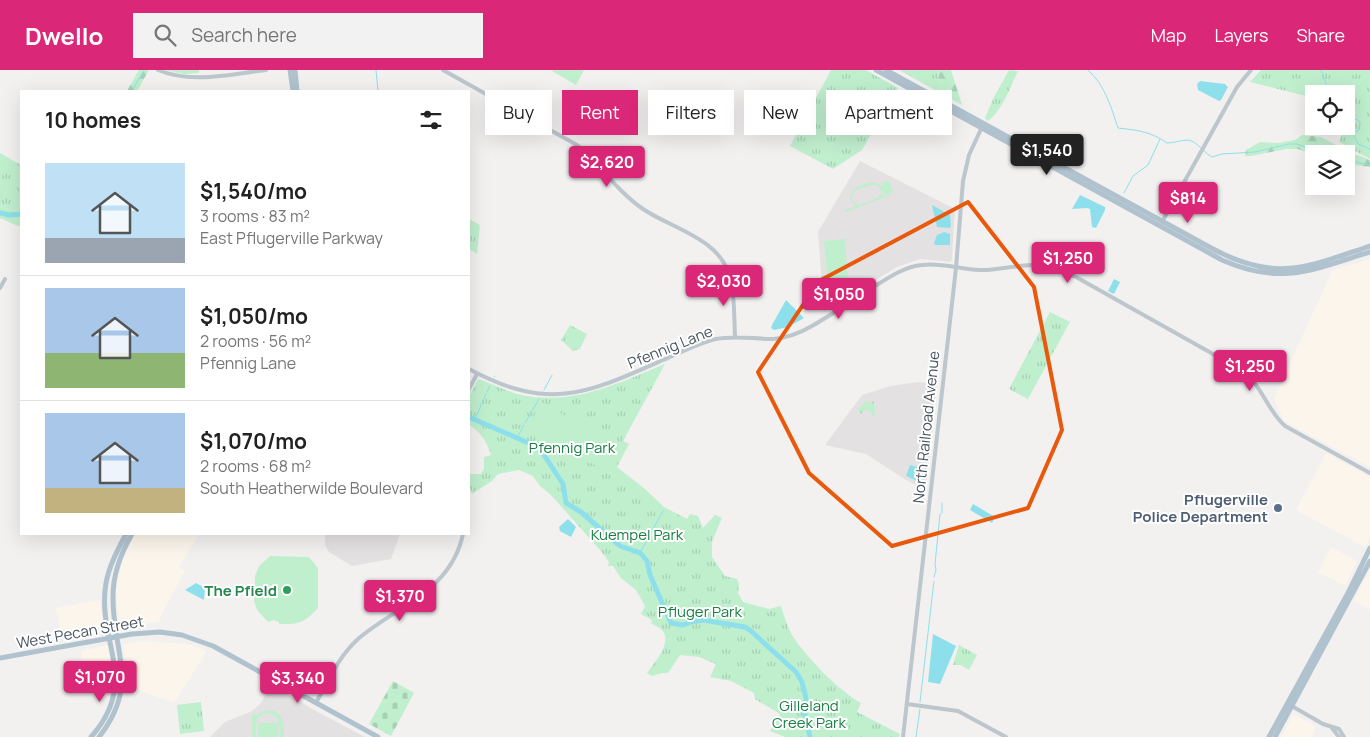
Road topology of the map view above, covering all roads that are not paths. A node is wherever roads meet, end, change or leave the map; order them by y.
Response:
1 (158, 70) edge
2 (266, 70) edge
3 (290, 70) edge
4 (295, 70) edge
5 (443, 70) edge
6 (876, 70) edge
7 (886, 70) edge
8 (1251, 70) edge
9 (293, 90) edge
10 (297, 90) edge
11 (984, 125) junction
12 (1161, 224) junction
13 (1370, 246) edge
14 (1370, 252) edge
15 (956, 268) junction
16 (5, 279) dead end
17 (0, 288) edge
18 (734, 336) junction
19 (470, 370) edge
20 (477, 374) junction
21 (470, 387) edge
22 (1370, 473) edge
23 (125, 535) edge
24 (131, 535) edge
25 (463, 535) edge
26 (1370, 548) edge
27 (1370, 561) edge
28 (109, 572) junction
29 (115, 574) junction
30 (117, 637) junction
31 (110, 638) junction
32 (0, 658) edge
33 (118, 685) junction
34 (316, 702) junction
35 (907, 704) junction
36 (1290, 705) junction
37 (1330, 727) junction
38 (94, 737) edge
39 (378, 737) edge
40 (903, 737) edge
41 (1006, 737) edge
42 (1269, 737) edge
43 (1275, 737) edge
44 (1339, 737) edge
45 (1344, 737) edge

1 - 2 street
3 - 9 main road
4 - 10 main road
5 - 18 street
6 - 11 main road
7 - 11 main road
8 - 12 street
11 - 12 main road
11 - 15 street, North Railroad Avenue
12 - 13 main road
12 - 14 main road
15 - 18 street, Pfennig Lane
15 - 22 street, Pfennig Lane
15 - 35 street, North Railroad Avenue
16 - 17 street
18 - 20 street, Pfennig Lane
19 - 20 street, Pfennig Lane
20 - 21 street
23 - 28 main road
24 - 29 main road
25 - 34 street
26 - 36 main road
27 - 36 main road
28 - 29 main road
28 - 31 main road
29 - 30 main road
30 - 31 main road, West Pecan Street
30 - 33 main road
30 - 34 main road, West Pecan Street
31 - 32 main road, West Pecan Street
31 - 33 main road
33 - 38 main road
34 - 39 main road, West Pecan Street
35 - 40 street, North Railroad Avenue
35 - 41 street
36 - 37 street
36 - 42 main road
36 - 43 main road
37 - 44 street
37 - 45 street

